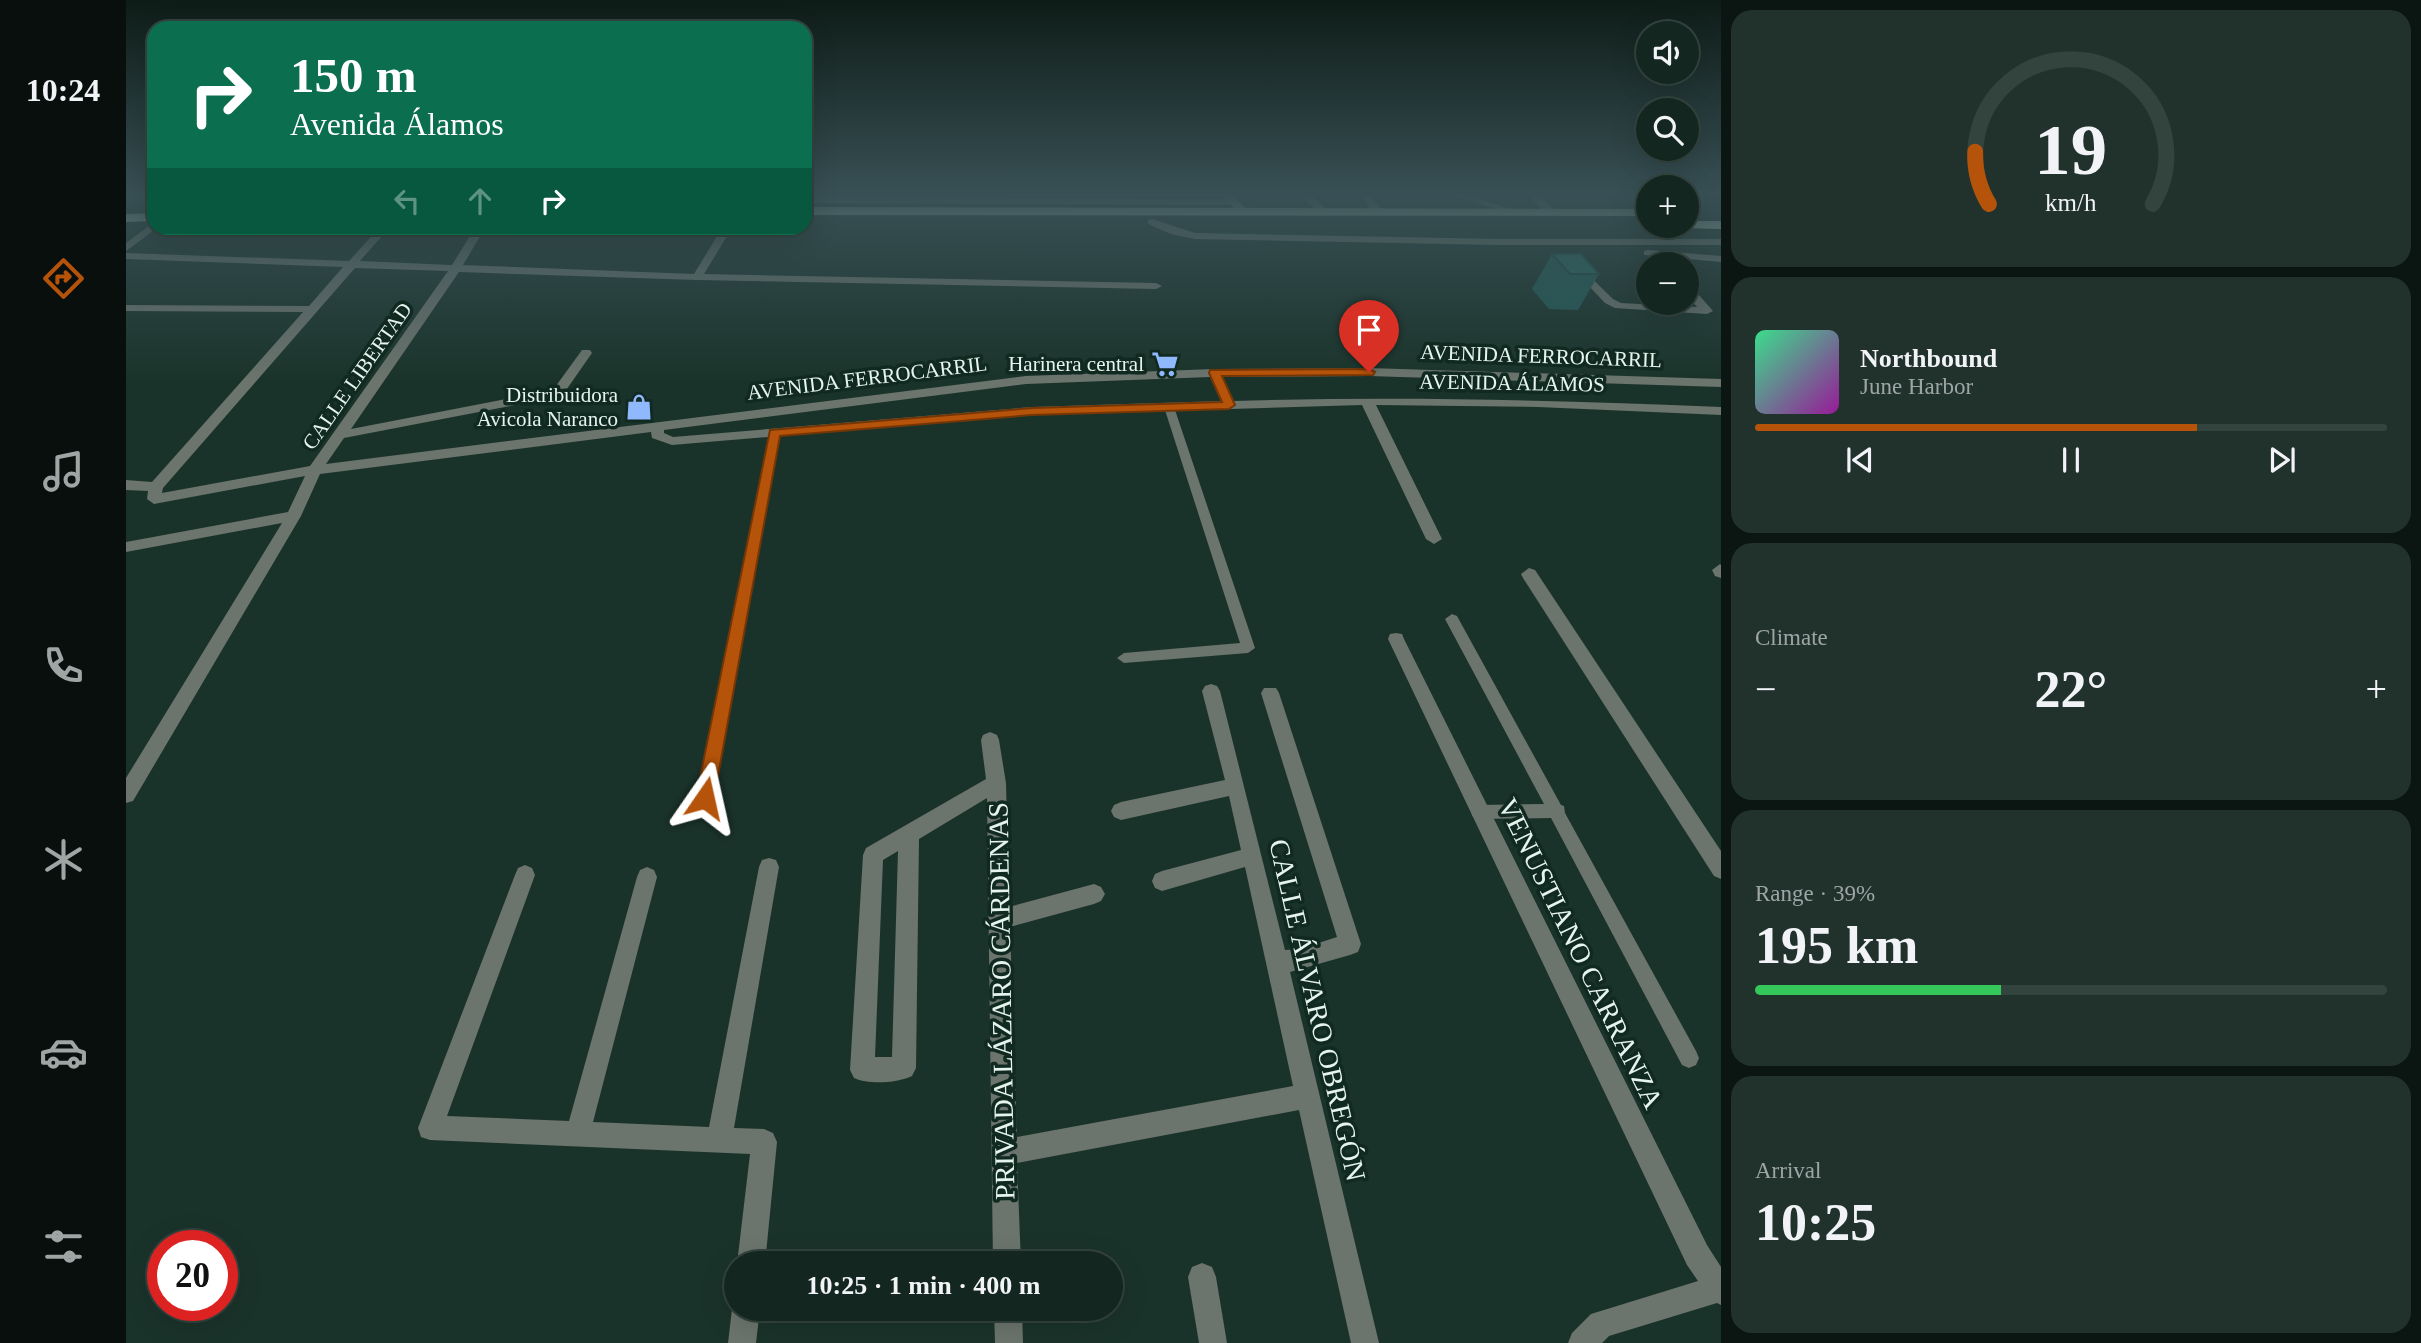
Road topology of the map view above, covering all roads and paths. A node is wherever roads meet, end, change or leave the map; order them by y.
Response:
1 (359, 256) edge
2 (463, 256) edge
3 (709, 256) edge
4 (126, 257) edge
5 (1699, 257) edge
6 (1721, 259) edge
7 (1571, 261) edge
8 (352, 264) junction
9 (456, 268) junction
10 (696, 276) junction
11 (1156, 286) dead end
12 (1699, 302) edge
13 (126, 307) edge
14 (1636, 307) edge
15 (312, 309) junction
16 (1699, 311) edge
17 (586, 353) dead end
18 (1214, 373) junction
19 (1721, 383) edge
20 (1367, 401) junction
21 (1229, 405) junction
22 (1169, 407) junction
23 (1721, 411) edge
24 (658, 425) junction
25 (775, 433) junction
26 (339, 435) junction
27 (315, 470) junction
28 (126, 485) edge
29 (156, 487) junction
30 (294, 516) junction
31 (1434, 539) dead end
32 (126, 547) edge
33 (1529, 574) dead end
34 (1452, 619) dead end
35 (1395, 639) dead end
36 (1124, 658) dead end
37 (1211, 691) dead end
38 (1270, 692) dead end
39 (990, 740) dead end
40 (996, 783) junction
41 (1236, 786) junction
42 (126, 795) edge
43 (705, 798) dead end
44 (1121, 811) dead end
45 (1479, 811) junction
46 (1558, 811) junction
47 (909, 834) junction
48 (1252, 856) junction
49 (769, 867) dead end
50 (1721, 869) edge
51 (524, 875) dead end
52 (647, 877) dead end
53 (1162, 881) dead end
54 (1094, 894) dead end
55 (998, 919) junction
56 (1278, 962) junction
57 (1689, 1058) dead end
58 (1306, 1098) junction
59 (577, 1136) junction
60 (719, 1141) junction
61 (1004, 1150) junction
62 (752, 1251) edge
63 (1007, 1251) edge
64 (1202, 1277) dead end
65 (1720, 1290) edge
66 (745, 1321) edge
67 (1008, 1321) edge
68 (742, 1343) edge
69 (1009, 1343) edge
70 (1213, 1343) edge
71 (1365, 1343) edge
72 (1582, 1343) edge

1 - 8 street
2 - 9 street, CALLE LIBERTAD
3 - 10 street
4 - 8 street
5 - 6 street
7 - 14 street
8 - 9 street
8 - 15 street
9 - 10 street
9 - 26 street, CALLE LIBERTAD
10 - 11 street
12 - 16 street
13 - 15 street
15 - 29 street
17 - 26 street
18 - 19 street, AVENIDA FERROCARRIL
18 - 21 street
18 - 24 street, AVENIDA FERROCARRIL
20 - 21 street, AVENIDA ÁLAMOS
20 - 23 street, AVENIDA ÁLAMOS
20 - 31 street
21 - 22 street, AVENIDA ÁLAMOS
22 - 25 street, AVENIDA ÁLAMOS
22 - 36 lane
24 - 25 street, AVENIDA ÁLAMOS
24 - 27 street, AVENIDA FERROCARRIL
25 - 43 lane
26 - 27 street, CALLE LIBERTAD
27 - 29 street, AVENIDA FERROCARRIL
27 - 30 street, CALLE LIBERTAD
28 - 29 street
30 - 32 street
30 - 42 street, CALLE LIBERTAD
33 - 50 street
34 - 46 lane
35 - 45 street, VENUSTIANO CARRANZA
37 - 41 street, CALLE ÁLVARO OBREGÓN
38 - 56 street
39 - 40 street, PRIVADA LÁZARO CÁRDENAS
40 - 47 street
40 - 55 street, PRIVADA LÁZARO CÁRDENAS
41 - 44 street
41 - 48 street, CALLE ÁLVARO OBREGÓN
45 - 46 lane
45 - 65 street, VENUSTIANO CARRANZA
46 - 57 lane
47 - 47 street
48 - 53 street
48 - 56 street, CALLE ÁLVARO OBREGÓN
49 - 60 street
51 - 59 street
52 - 59 street
54 - 55 street
55 - 61 street, PRIVADA LÁZARO CÁRDENAS
56 - 58 street, CALLE ÁLVARO OBREGÓN
58 - 61 street
58 - 71 street, CALLE ÁLVARO OBREGÓN
59 - 60 street
60 - 62 street
61 - 63 street, PRIVADA LÁZARO CÁRDENAS
64 - 70 street
65 - 72 street
66 - 68 street
67 - 69 street

